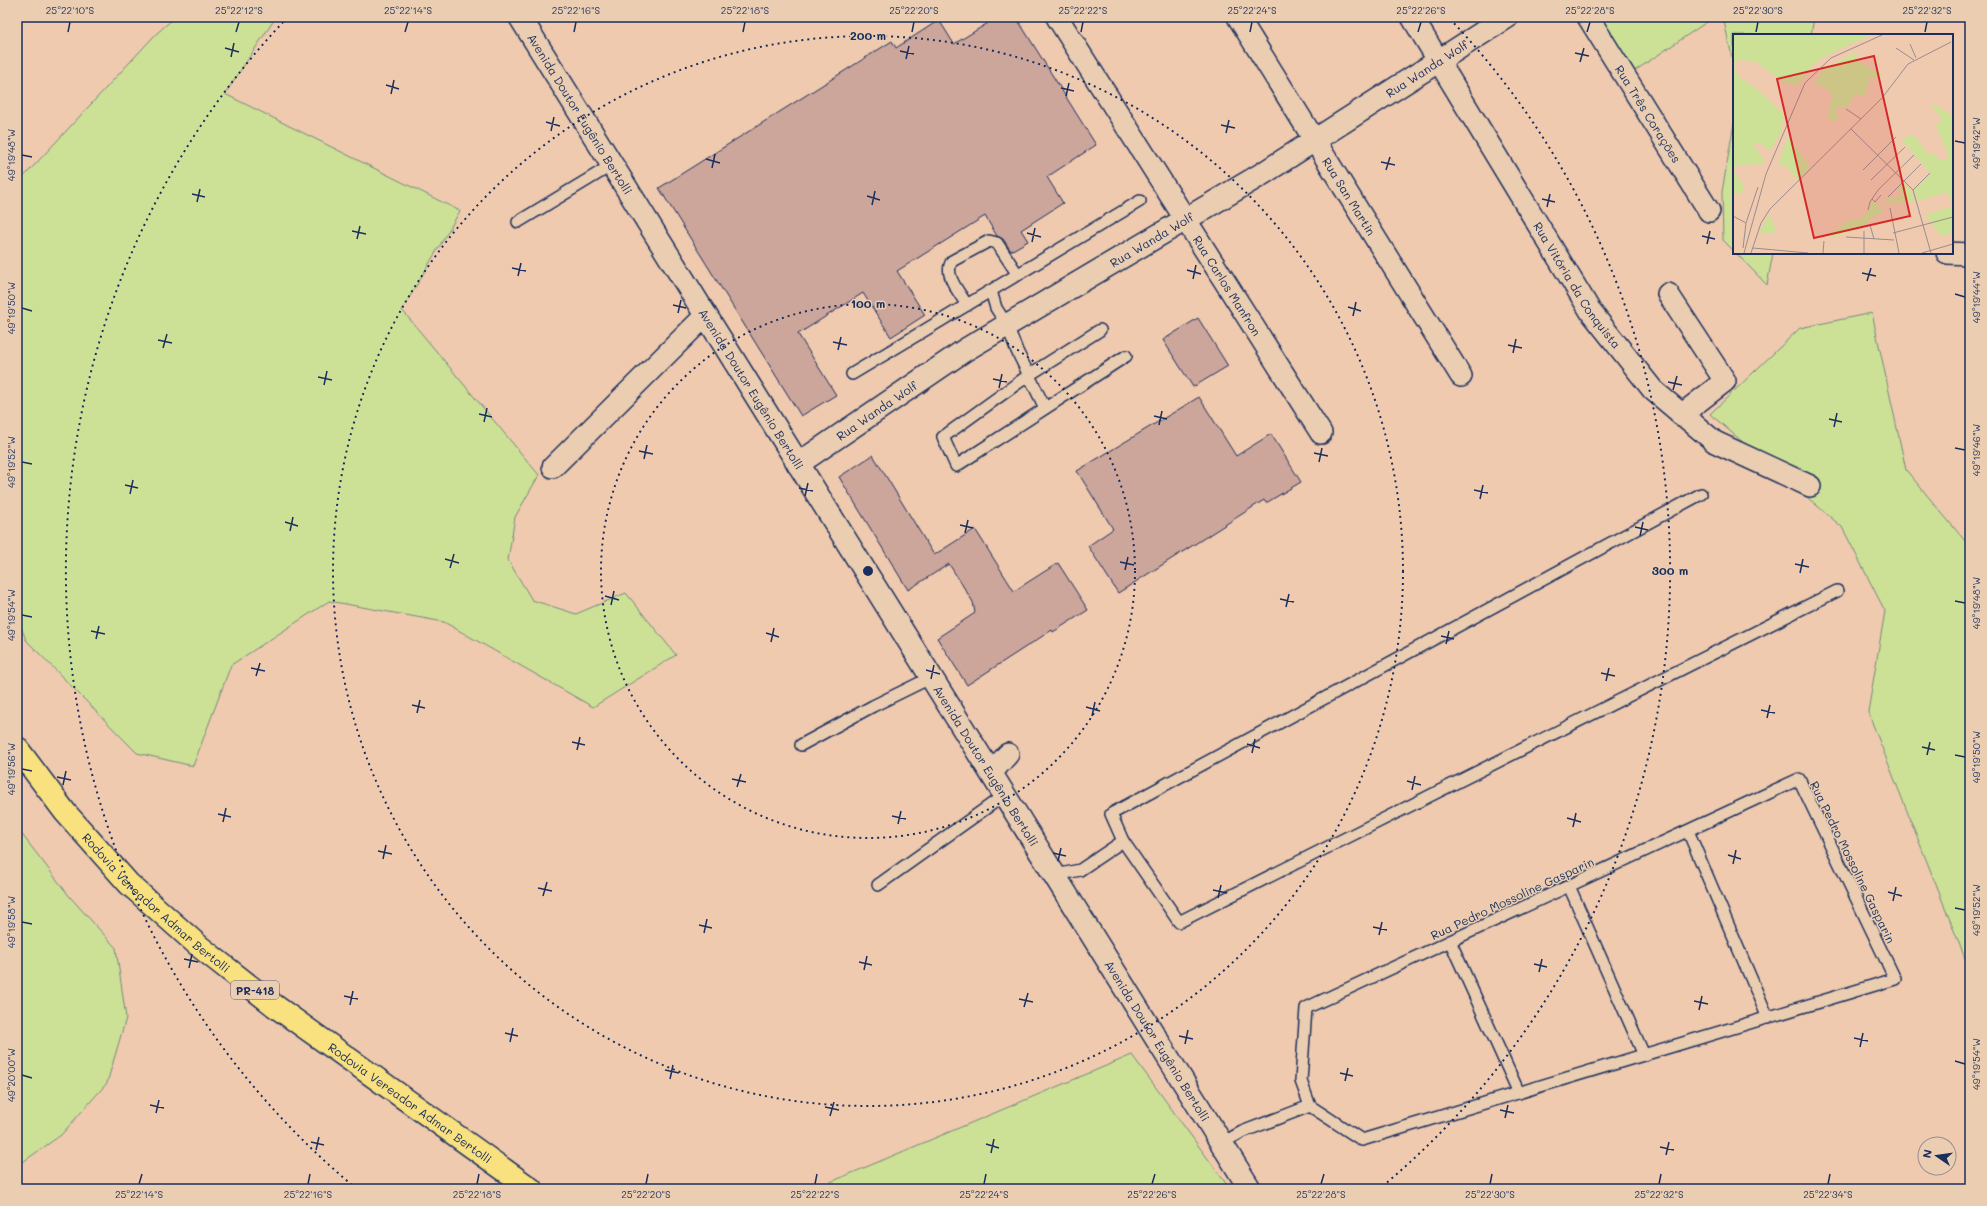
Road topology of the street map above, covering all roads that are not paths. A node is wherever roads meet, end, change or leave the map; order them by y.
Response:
1 (520, 17) edge
2 (1057, 17) edge
3 (1238, 17) edge
4 (1412, 17) edge
5 (1507, 17) edge
6 (1588, 17) edge
7 (1438, 61) junction
8 (1314, 139) junction
9 (612, 165) junction
10 (1140, 201) dead end
11 (1709, 210) dead end
12 (1185, 219) junction
13 (518, 222) dead end
14 (1953, 253) edge
15 (1970, 254) edge
16 (1018, 275) junction
17 (991, 291) junction
18 (1668, 294) dead end
19 (967, 305) junction
20 (706, 315) junction
21 (1007, 324) junction
22 (1100, 330) dead end
23 (1126, 356) dead end
24 (852, 374) dead end
25 (1029, 375) junction
26 (1461, 376) dead end
27 (1045, 408) junction
28 (1681, 415) junction
29 (1321, 433) dead end
30 (798, 464) junction
31 (553, 468) dead end
32 (1810, 486) dead end
33 (1701, 494) dead end
34 (1837, 591) dead end
35 (932, 677) junction
36 (801, 745) dead end
37 (17, 748) edge
38 (1008, 754) dead end
39 (992, 772) junction
40 (1006, 794) junction
41 (1688, 831) junction
42 (1123, 841) junction
43 (1056, 875) junction
44 (878, 885) dead end
45 (1569, 886) junction
46 (1450, 941) junction
47 (1768, 1018) junction
48 (1644, 1055) junction
49 (1519, 1093) junction
50 (1310, 1106) junction
51 (1222, 1143) junction
52 (531, 1189) edge
53 (1250, 1189) edge

1 - 9 street, Avenida Doutor Eugênio Bertolli
2 - 12 street, Rua Carlos Manfron
3 - 8 street, Rua San Martin
4 - 7 street, Rua Vitória da Conquista
5 - 7 street, Rua Wanda Wolf
6 - 11 street, Rua Três Corações
7 - 8 street, Rua Wanda Wolf
7 - 28 street, Rua Vitória da Conquista
8 - 12 street, Rua Wanda Wolf
8 - 26 street, Rua San Martin
9 - 13 lane
9 - 20 street, Avenida Doutor Eugênio Bertolli
10 - 16 lane
12 - 21 street, Rua Wanda Wolf
12 - 29 street, Rua Carlos Manfron
14 - 15 street
16 - 17 lane
16 - 19 lane
17 - 19 lane
17 - 21 lane
18 - 28 street
19 - 24 lane
20 - 30 street, Avenida Doutor Eugênio Bertolli
20 - 31 street
21 - 25 lane
21 - 30 street, Rua Wanda Wolf
22 - 25 lane
23 - 27 lane
25 - 27 lane
25 - 27 lane
28 - 32 street, Rua Vitória da Conquista
30 - 35 street, Avenida Doutor Eugênio Bertolli
33 - 42 lane
34 - 42 lane
35 - 36 lane
35 - 39 street, Avenida Doutor Eugênio Bertolli
37 - 52 highway, Rodovia Vereador Admar Bertolli / PR-418
38 - 39 street
39 - 40 street, Avenida Doutor Eugênio Bertolli
40 - 43 street, Avenida Doutor Eugênio Bertolli
40 - 44 lane
41 - 45 lane, Rua Pedro Mossoline Gasparin
41 - 47 lane
41 - 47 lane, Rua Pedro Mossoline Gasparin
42 - 43 lane
43 - 51 street, Avenida Doutor Eugênio Bertolli
45 - 46 lane, Rua Pedro Mossoline Gasparin
45 - 48 lane
46 - 49 lane
46 - 50 lane, Rua Pedro Mossoline Gasparin
47 - 48 lane, Rua Pedro Mossoline Gasparin
48 - 49 lane, Rua Pedro Mossoline Gasparin
49 - 50 lane, Rua Pedro Mossoline Gasparin
50 - 51 lane
51 - 53 street, Avenida Doutor Eugênio Bertolli

